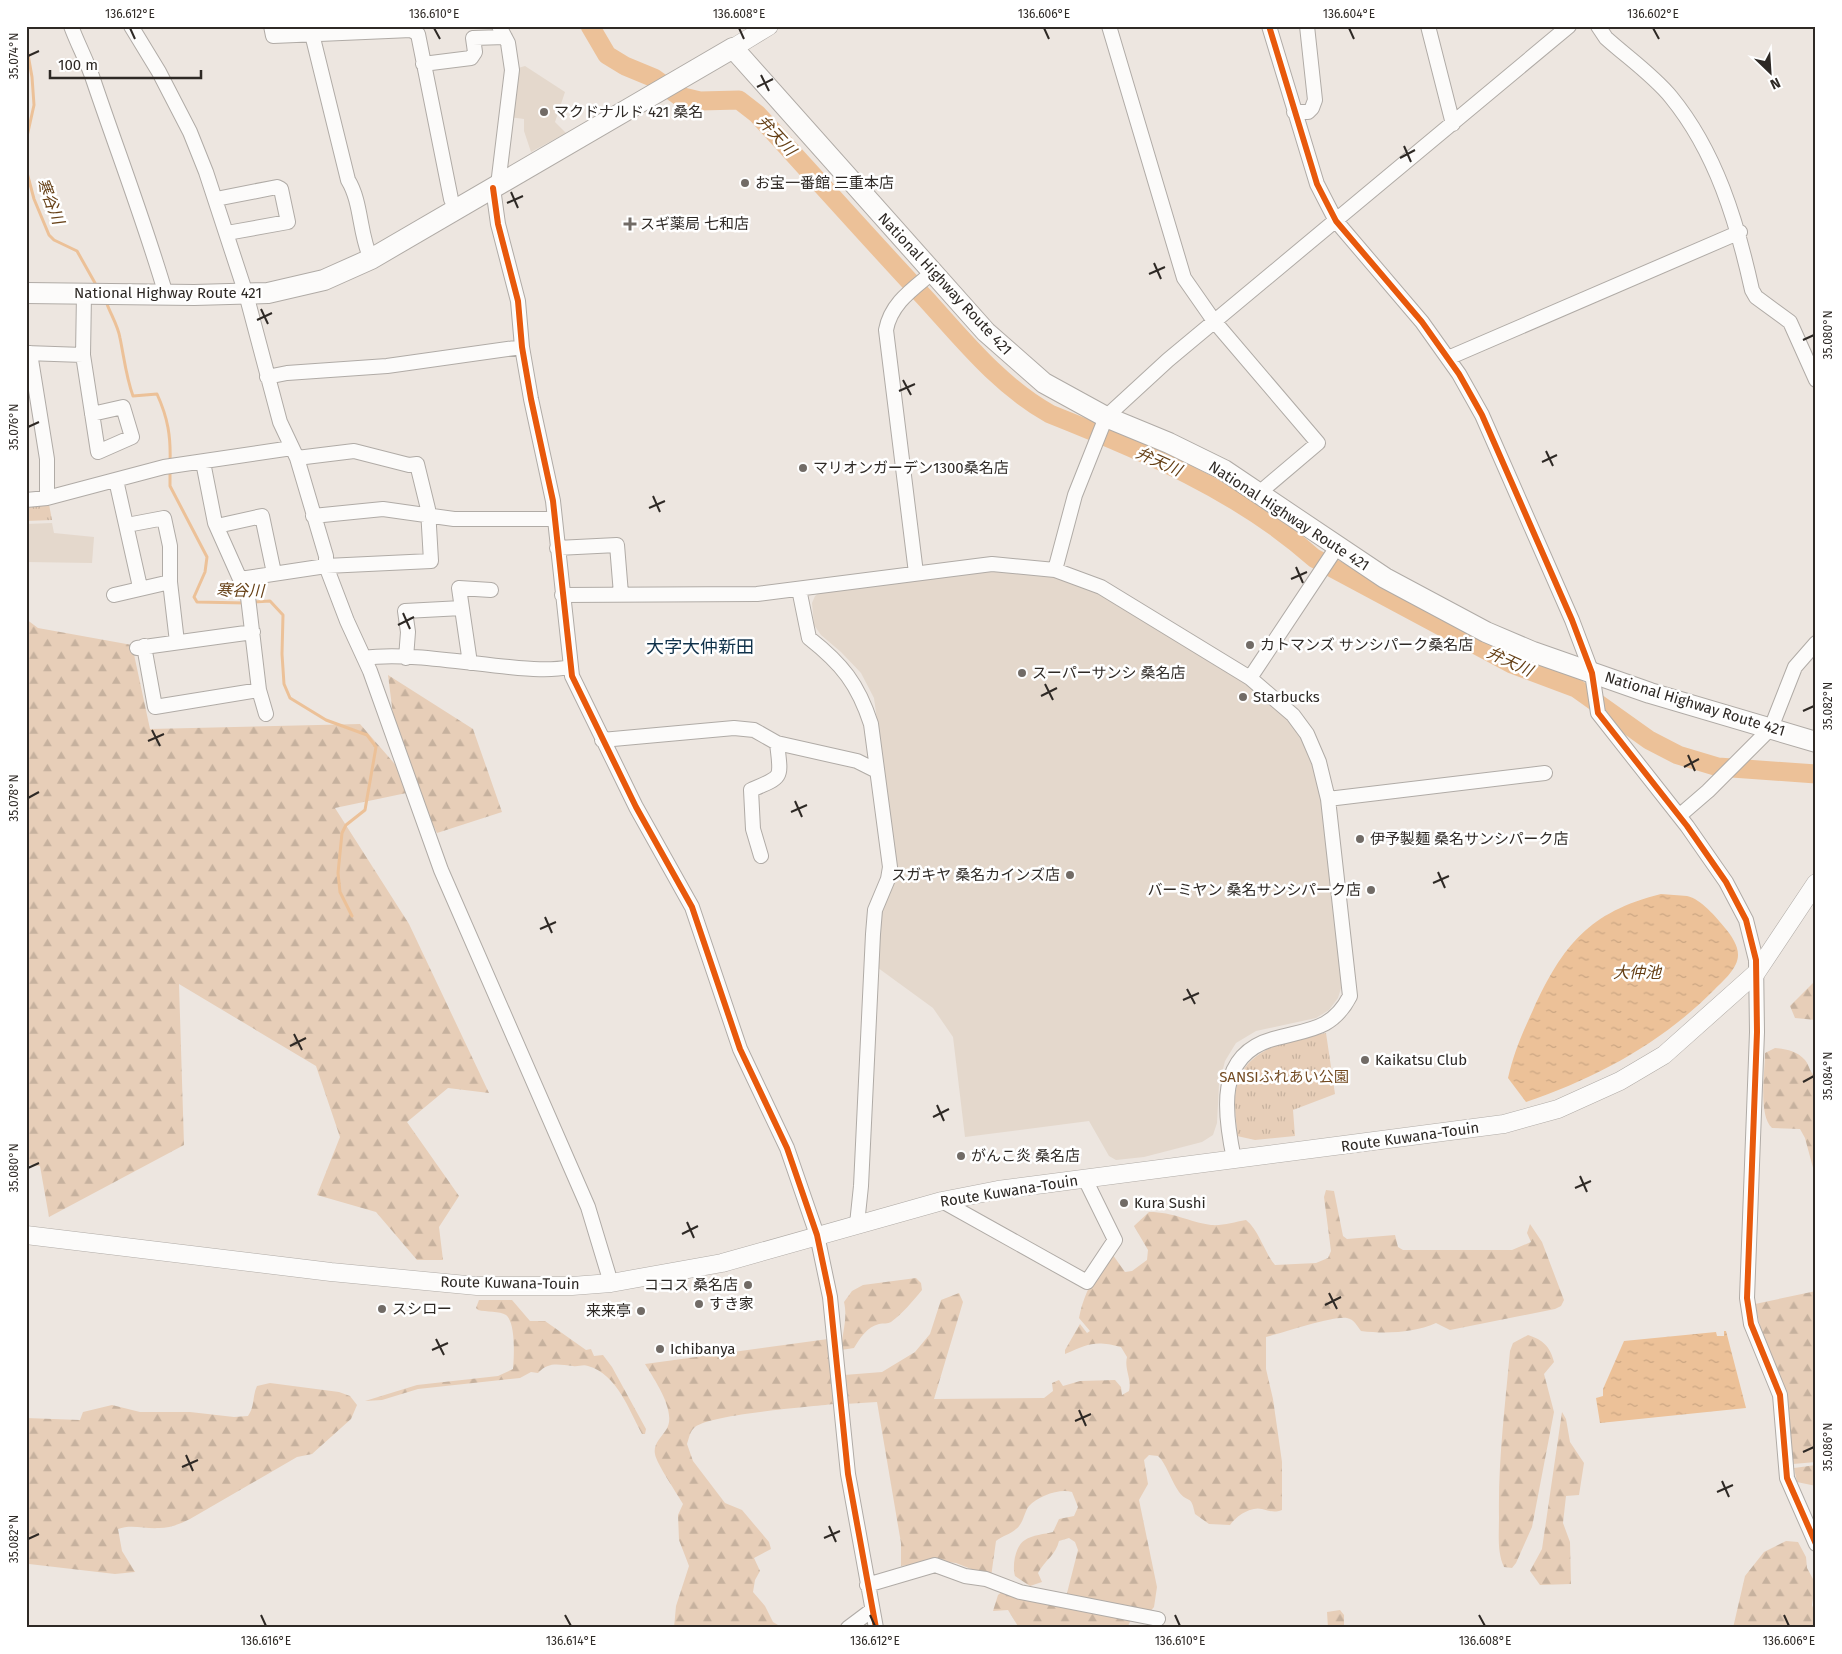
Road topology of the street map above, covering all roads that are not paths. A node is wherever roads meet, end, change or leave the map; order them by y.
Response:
1 (71, 26) edge
2 (131, 26) edge
3 (271, 26) edge
4 (1109, 26) edge
5 (1269, 26) edge
6 (1307, 26) edge
7 (1428, 26) edge
8 (1569, 26) edge
9 (1598, 26) edge
10 (761, 28) edge
11 (356, 29) edge
12 (502, 32) edge
13 (312, 34) junction
14 (733, 48) junction
15 (423, 64) junction
16 (1294, 112) junction
17 (1453, 124) junction
18 (495, 186) junction
19 (216, 199) junction
20 (456, 209) junction
21 (1336, 221) junction
22 (227, 232) junction
23 (1740, 232) junction
24 (371, 259) junction
25 (927, 277) junction
26 (26, 293) edge
27 (84, 294) junction
28 (246, 294) junction
29 (166, 295) junction
30 (1214, 321) junction
31 (522, 347) junction
32 (28, 353) edge
33 (83, 355) junction
34 (1448, 358) junction
35 (268, 377) junction
36 (1816, 380) edge
37 (92, 414) dead end
38 (1105, 421) junction
39 (294, 453) junction
40 (203, 462) junction
41 (116, 480) junction
42 (1259, 493) junction
43 (47, 498) junction
44 (26, 500) edge
45 (428, 515) junction
46 (313, 516) junction
47 (555, 519) junction
48 (127, 525) junction
49 (217, 526) junction
50 (557, 548) junction
51 (1334, 551) junction
52 (326, 566) junction
53 (1055, 570) junction
54 (274, 573) junction
55 (916, 573) junction
56 (240, 579) junction
57 (170, 582) junction
58 (140, 587) junction
59 (799, 589) junction
60 (492, 590) dead end
61 (621, 594) junction
62 (114, 595) dead end
63 (562, 595) junction
64 (462, 608) junction
65 (252, 632) junction
66 (177, 642) junction
67 (1816, 643) edge
68 (364, 658) junction
69 (406, 658) junction
70 (1801, 659) junction
71 (470, 663) junction
72 (1816, 664) edge
73 (570, 667) junction
74 (1250, 678) junction
75 (1593, 681) junction
76 (258, 690) junction
77 (266, 714) dead end
78 (1765, 734) junction
79 (602, 740) junction
80 (1816, 742) edge
81 (777, 743) junction
82 (877, 770) junction
83 (1545, 773) dead end
84 (1328, 799) junction
85 (1678, 816) junction
86 (762, 856) dead end
87 (1816, 883) edge
88 (1756, 973) junction
89 (1234, 1159) junction
90 (1084, 1179) junction
91 (942, 1201) junction
92 (857, 1224) junction
93 (817, 1234) junction
94 (26, 1235) edge
95 (611, 1283) junction
96 (1816, 1544) edge
97 (867, 1585) junction
98 (872, 1610) junction
99 (1158, 1619) dead end
100 (848, 1628) edge
101 (876, 1628) edge

1 - 29 street
2 - 19 street
3 - 13 street
4 - 30 street
5 - 16 street
6 - 16 street
7 - 17 street
8 - 17 street
9 - 23 street
10 - 14 main road
11 - 13 street
11 - 15 street
12 - 15 street
12 - 18 street
13 - 24 street
14 - 18 highway, National Highway Route 421
14 - 25 highway, National Highway Route 421
15 - 20 street
16 - 21 street
17 - 21 street
18 - 20 highway, National Highway Route 421
18 - 31 street
19 - 22 street
19 - 22 street
20 - 24 highway, National Highway Route 421
21 - 30 street
21 - 34 street
22 - 28 street
23 - 34 street
23 - 36 street
24 - 28 highway, National Highway Route 421
25 - 38 highway, National Highway Route 421
25 - 55 street
26 - 27 highway, National Highway Route 421
27 - 29 highway, National Highway Route 421
27 - 33 street
28 - 29 highway, National Highway Route 421
28 - 35 street
30 - 38 street
30 - 42 street
31 - 35 street
31 - 47 street
32 - 33 street
32 - 43 street
33 - 37 street
34 - 75 street
35 - 39 street
38 - 42 highway, National Highway Route 421
38 - 53 street
39 - 40 street
39 - 45 street
39 - 46 street
40 - 41 street
40 - 49 street
41 - 43 street
41 - 48 street
42 - 51 highway, National Highway Route 421
43 - 44 street
45 - 46 street
45 - 47 street
45 - 52 street
46 - 52 street
47 - 50 street
48 - 57 street
48 - 58 street
49 - 54 street
49 - 56 street
50 - 61 street
50 - 63 street
51 - 74 street
51 - 75 highway, National Highway Route 421
52 - 54 street
52 - 68 street
53 - 55 street
53 - 74 street
54 - 56 street
55 - 59 street
56 - 65 street
57 - 58 street
57 - 66 street
58 - 62 street
59 - 61 street
59 - 82 street
60 - 64 street
61 - 63 street
63 - 73 street
64 - 69 street
64 - 71 street
65 - 66 street
65 - 76 street
66 - 76 street
67 - 70 street
68 - 69 street
68 - 95 street
69 - 71 street
70 - 72 street
70 - 78 street
71 - 73 street
73 - 79 street
74 - 84 street
75 - 78 highway, National Highway Route 421
75 - 85 street
76 - 77 street
78 - 80 highway, National Highway Route 421
78 - 85 street
79 - 81 street
79 - 93 street
81 - 82 street
81 - 86 street
82 - 92 street
83 - 84 street
84 - 89 street
85 - 88 street
87 - 88 main road, Route Kuwana-Touin
88 - 89 main road, Route Kuwana-Touin
88 - 96 street
89 - 90 main road, Route Kuwana-Touin
90 - 91 main road, Route Kuwana-Touin
90 - 91 street
91 - 92 main road, Route Kuwana-Touin
92 - 93 main road, Route Kuwana-Touin
93 - 95 main road, Route Kuwana-Touin
93 - 97 street
94 - 95 main road, Route Kuwana-Touin
97 - 98 street
97 - 99 street
98 - 100 street
98 - 101 street

